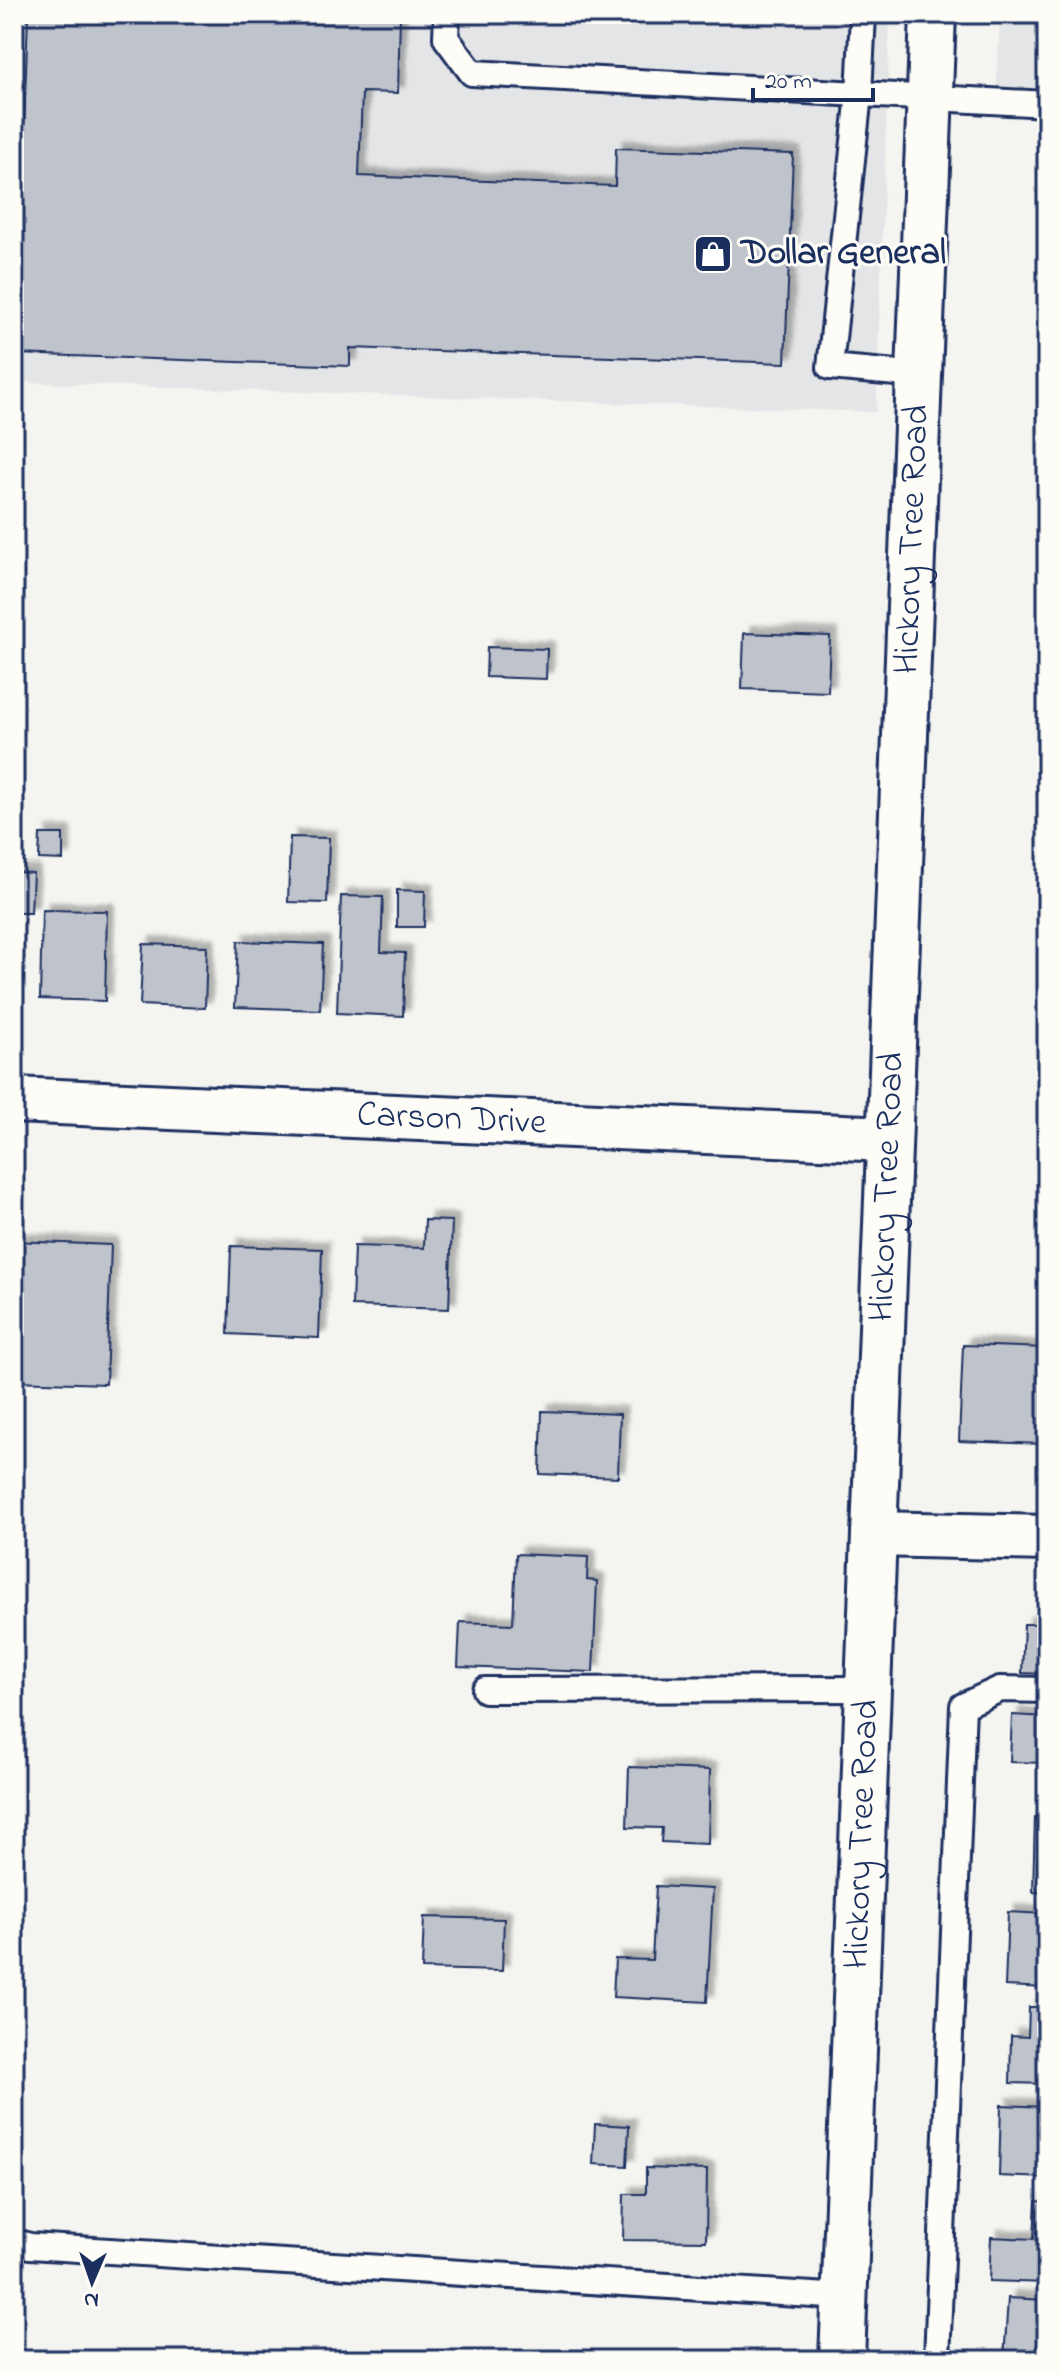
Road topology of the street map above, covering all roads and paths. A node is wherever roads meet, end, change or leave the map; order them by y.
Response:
1 (447, 14) edge
2 (863, 14) edge
3 (933, 14) edge
4 (859, 94) junction
5 (930, 98) junction
6 (1047, 104) edge
7 (919, 375) junction
8 (14, 1100) edge
9 (888, 1139) junction
10 (874, 1534) junction
11 (1047, 1538) edge
12 (868, 1689) junction
13 (485, 1690) dead end
14 (1047, 1690) edge
15 (14, 2242) edge
16 (845, 2297) junction
17 (842, 2360) edge
18 (937, 2360) edge

1 - 4 lane
2 - 4 lane
3 - 5 street, Hickory Tree Road
4 - 5 lane
4 - 7 lane
5 - 6 lane
5 - 7 street, Hickory Tree Road
7 - 9 street, Hickory Tree Road
8 - 9 street, Carson Drive
9 - 10 street, Hickory Tree Road
10 - 11 street
10 - 12 street, Hickory Tree Road
12 - 13 lane
12 - 16 street, Hickory Tree Road
14 - 18 lane
15 - 16 lane
16 - 17 street, Hickory Tree Road

